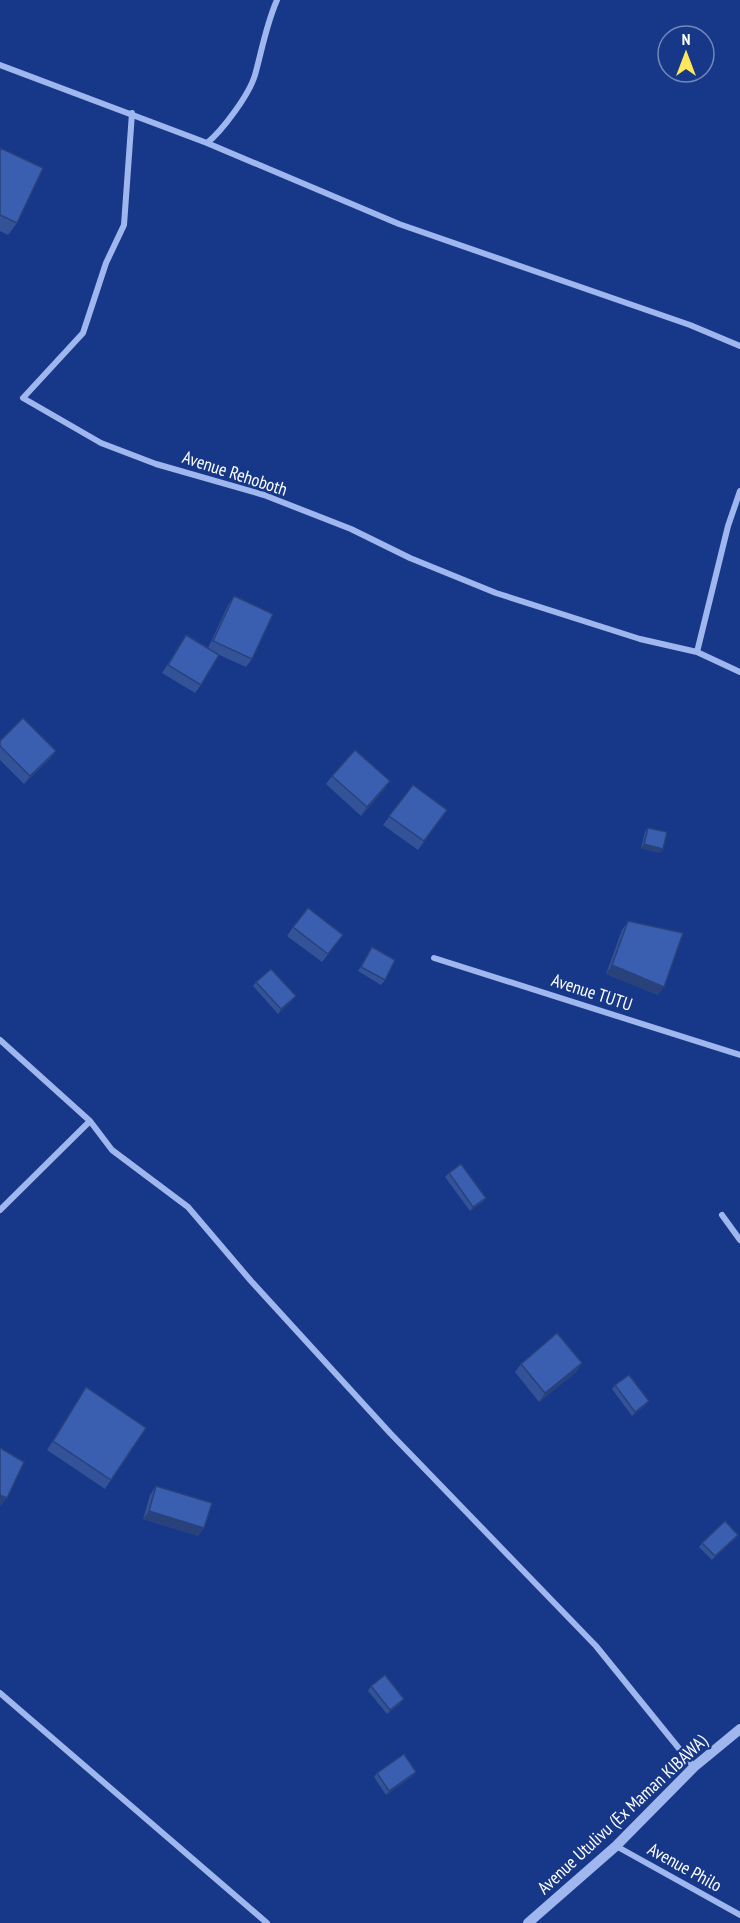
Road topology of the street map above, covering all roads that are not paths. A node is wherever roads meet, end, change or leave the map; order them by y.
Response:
1 (277, 0) edge
2 (0, 65) edge
3 (132, 113) junction
4 (207, 143) junction
5 (740, 346) edge
6 (740, 491) edge
7 (697, 652) junction
8 (740, 672) edge
9 (434, 958) dead end
10 (0, 1040) edge
11 (740, 1055) edge
12 (90, 1121) junction
13 (0, 1209) edge
14 (722, 1215) dead end
15 (740, 1240) edge
16 (0, 1693) edge
17 (740, 1729) edge
18 (694, 1767) junction
19 (616, 1846) junction
20 (740, 1915) edge
21 (267, 1923) edge
22 (528, 1923) edge

1 - 4 street
2 - 3 street
3 - 4 street
3 - 7 street, Avenue Rehoboth
4 - 5 street
6 - 7 street
7 - 8 street, Avenue Rehoboth
9 - 11 street, Avenue TUTU
10 - 12 street
12 - 13 street
12 - 18 street
14 - 15 street
16 - 21 street
17 - 18 street, Avenue Utulivu (Ex Maman KIBAWA)
18 - 19 street, Avenue Utulivu (Ex Maman KIBAWA)
19 - 20 street, Avenue Philo
19 - 22 street, Avenue Utulivu (Ex Maman KIBAWA)

